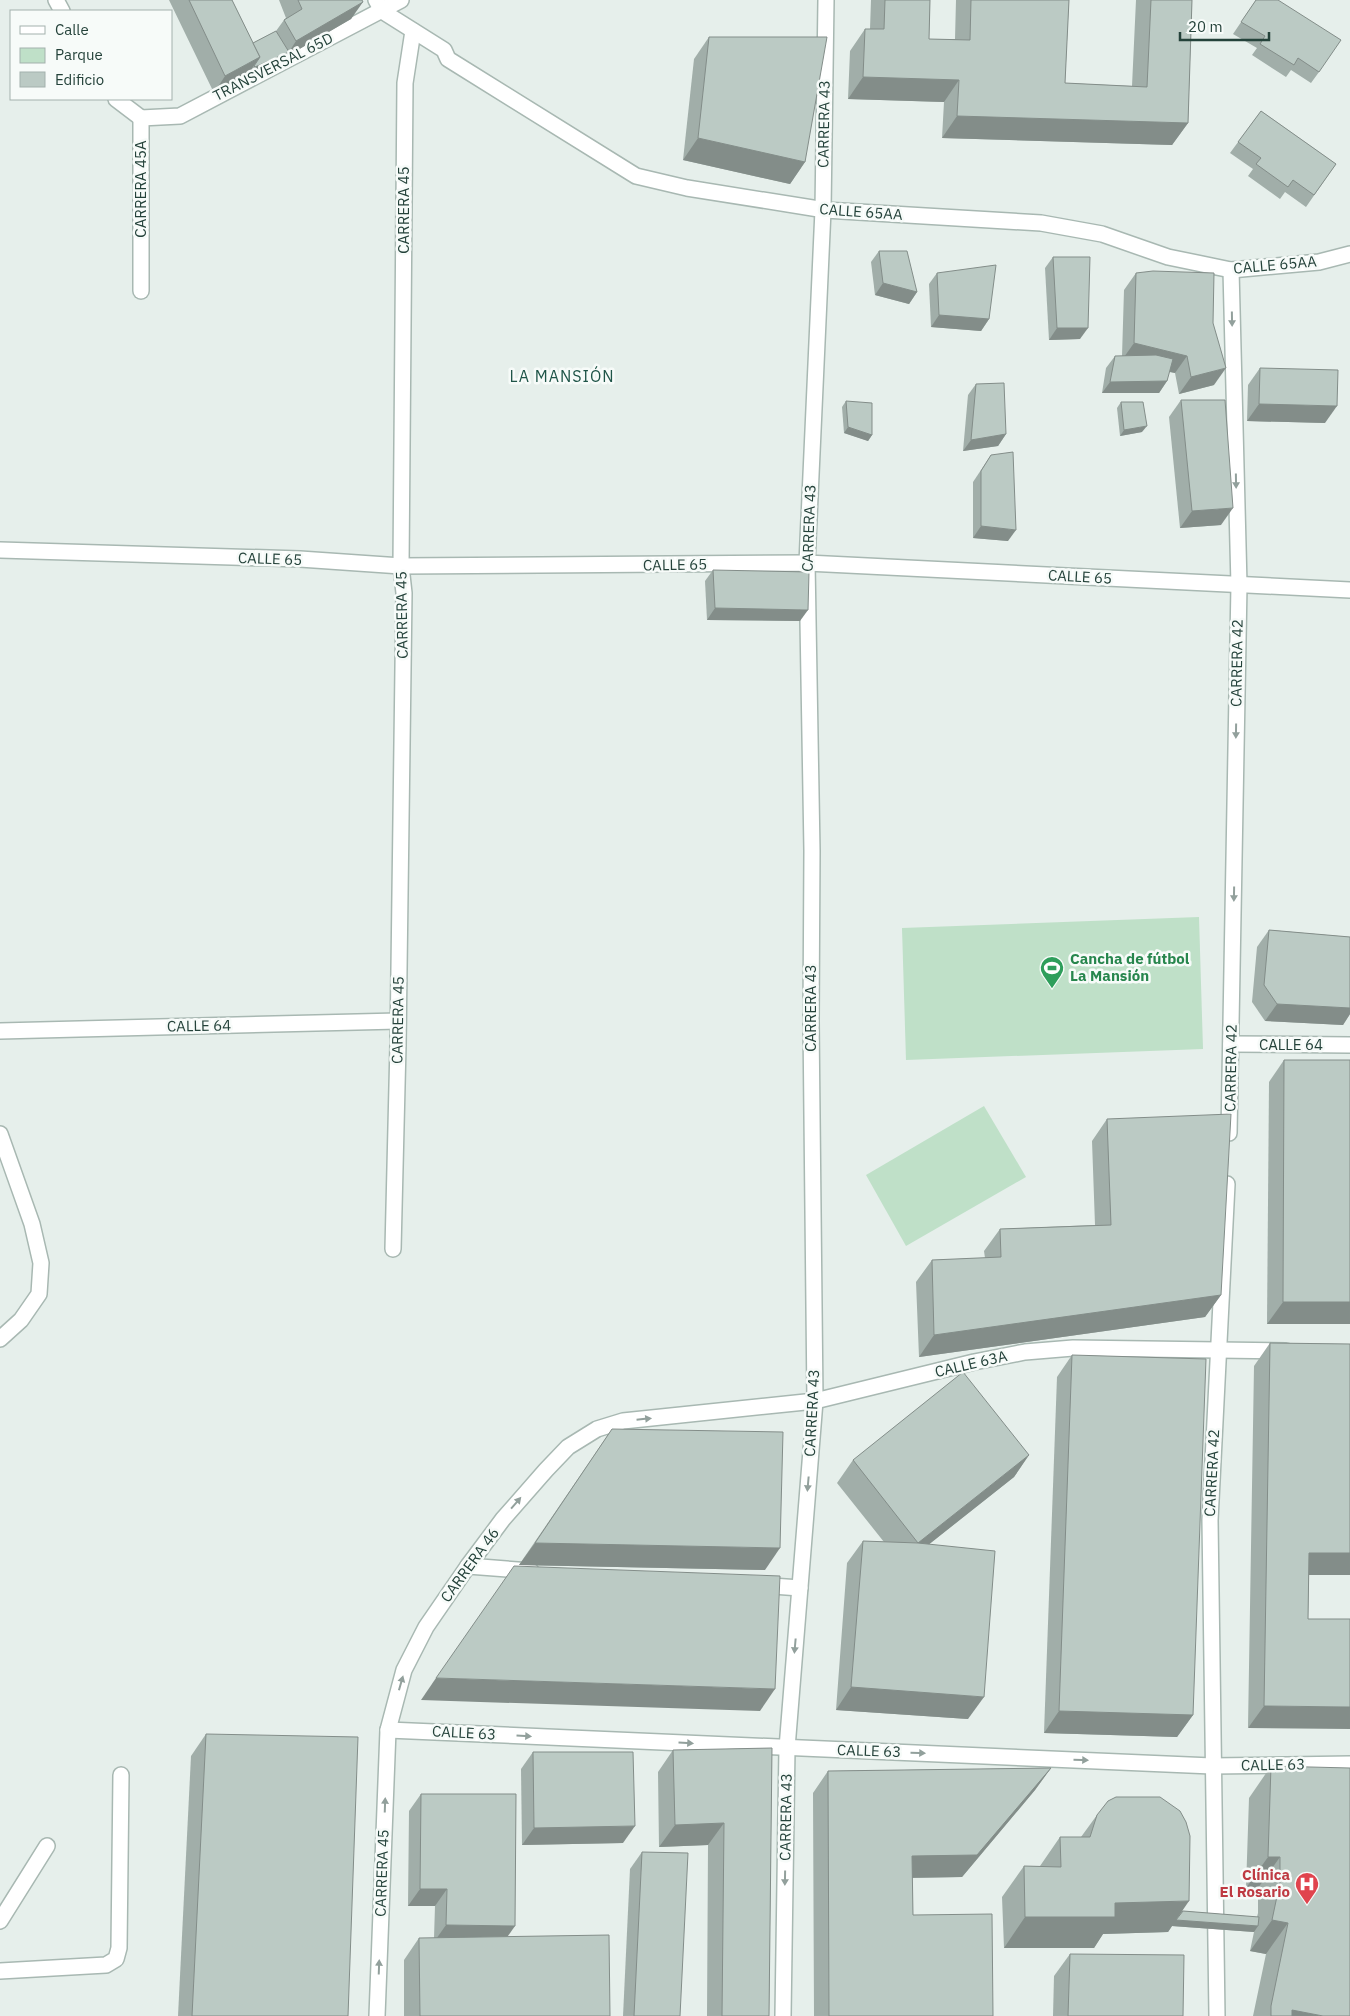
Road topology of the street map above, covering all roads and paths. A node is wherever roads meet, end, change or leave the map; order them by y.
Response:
1 (401, 0) edge
2 (826, 0) edge
3 (379, 6) edge
4 (413, 31) junction
5 (117, 100) edge
6 (141, 118) junction
7 (823, 210) junction
8 (1350, 254) edge
9 (1231, 270) junction
10 (141, 291) dead end
11 (0, 550) edge
12 (807, 563) junction
13 (401, 566) junction
14 (1238, 584) junction
15 (1350, 590) edge
16 (398, 1021) junction
17 (0, 1031) edge
18 (1231, 1044) junction
19 (1350, 1045) edge
20 (0, 1134) edge
21 (1229, 1150) edge
22 (1228, 1170) edge
23 (392, 1249) dead end
24 (0, 1338) edge
25 (1219, 1350) junction
26 (1303, 1351) edge
27 (815, 1401) junction
28 (596, 1429) joint
29 (468, 1566) junction
30 (546, 1572) edge
31 (741, 1584) edge
32 (800, 1588) junction
33 (388, 1730) junction
34 (787, 1748) junction
35 (1350, 1764) edge
36 (1212, 1766) junction
37 (122, 1775) dead end
38 (46, 1846) dead end
39 (0, 1921) edge
40 (0, 1971) edge
41 (377, 2016) edge
42 (783, 2016) edge
43 (1217, 2016) edge

1 - 3 street, TRANSVERSAL 65D
2 - 7 street, CARRERA 43
3 - 4 street
3 - 6 street, TRANSVERSAL 65D
4 - 7 street, CALLE 65AA
4 - 13 street, CARRERA 45
5 - 6 street, CARRERA 45A
6 - 10 street, CARRERA 45A
7 - 9 street, CALLE 65AA
7 - 12 street, CARRERA 43
8 - 9 street, CALLE 65AA
9 -> 14 street, CARRERA 42
11 - 13 street, CALLE 65
12 - 13 street, CALLE 65
12 - 14 street, CALLE 65
12 - 27 street, CARRERA 43
13 - 16 street, CARRERA 45
14 - 15 street, CALLE 65
14 -> 18 street, CARRERA 42
16 - 17 street, CALLE 64
16 - 23 street, CARRERA 45
18 - 19 street, CALLE 64
18 - 21 street, CARRERA 42
20 - 24 street
22 - 25 street, CARRERA 42
25 - 26 street, CALLE 63A
25 - 27 street, CALLE 63A
25 - 36 street, CARRERA 42
28 -> 27 street, CALLE 63A
27 -> 32 street, CARRERA 43
29 -> 28 street, CARRERA 46
29 - 30 street
33 -> 29 street, CARRERA 46
31 - 32 street
32 -> 34 street, CARRERA 43
33 -> 34 street, CALLE 63
41 -> 33 street, CARRERA 45
34 -> 36 street, CALLE 63
34 -> 42 street, CARRERA 43
35 - 36 street, CALLE 63
36 - 43 street, CARRERA 42
37 - 40 street
38 - 39 street

